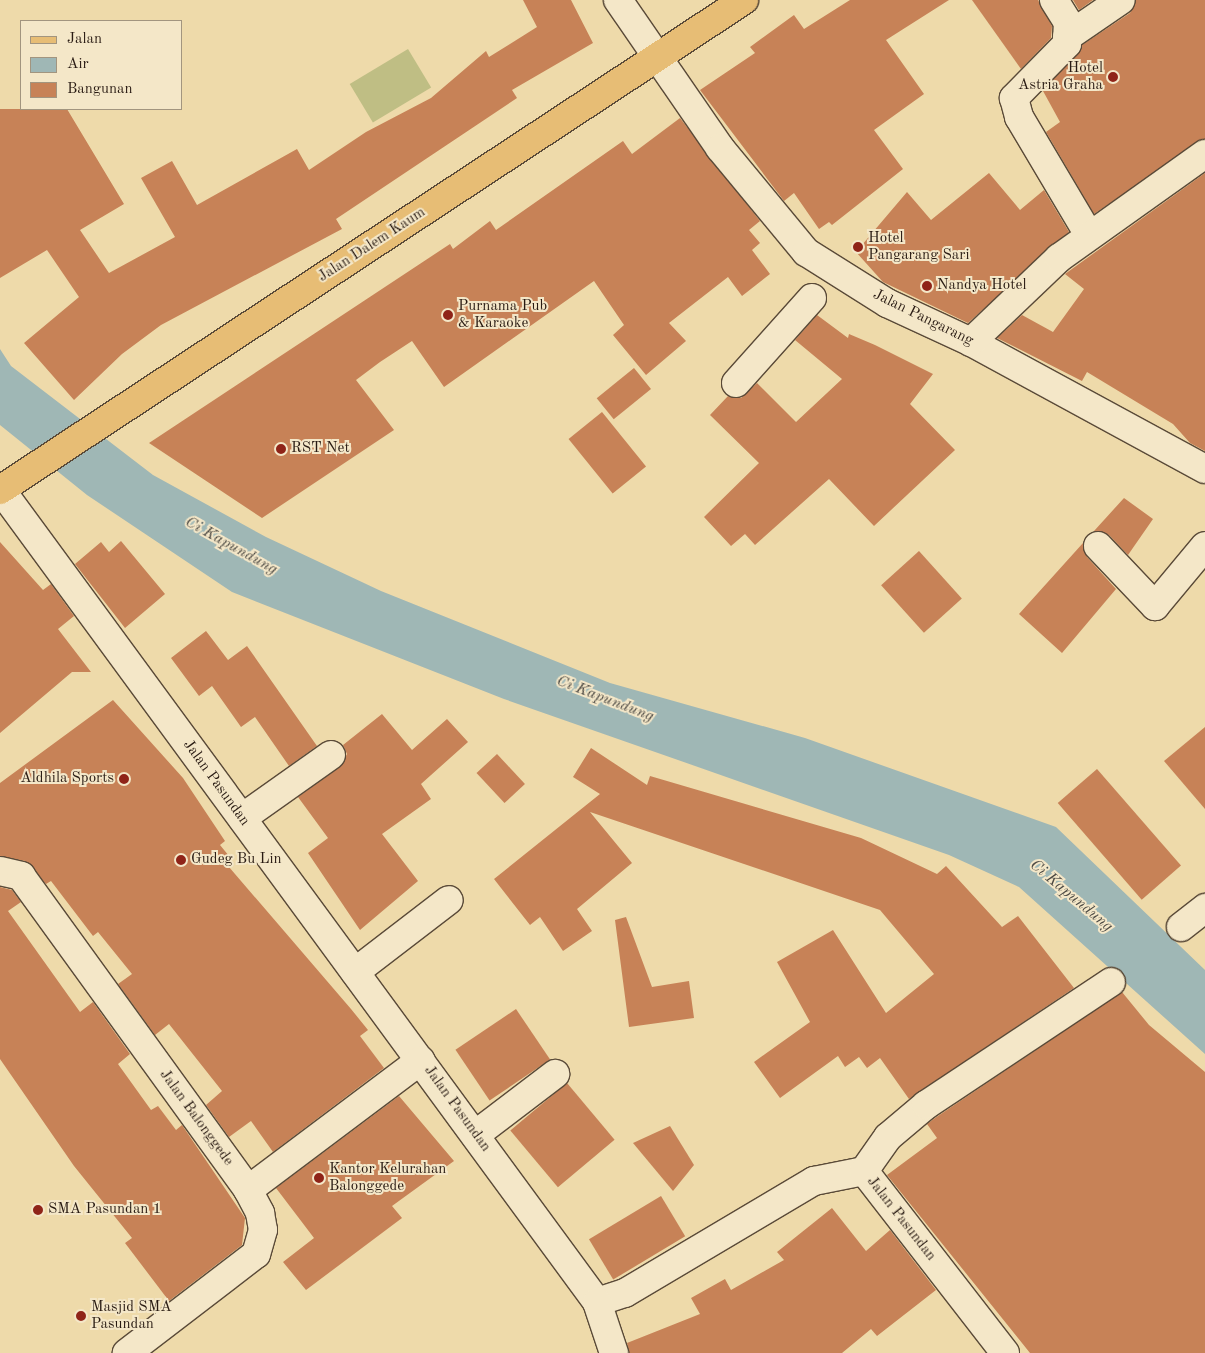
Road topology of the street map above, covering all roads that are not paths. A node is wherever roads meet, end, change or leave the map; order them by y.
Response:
1 (618, 0) edge
2 (744, 0) edge
3 (1054, 0) edge
4 (1120, 0) edge
5 (1067, 37) junction
6 (655, 58) junction
7 (1205, 154) edge
8 (1089, 235) junction
9 (812, 298) dead end
10 (970, 342) junction
11 (736, 382) dead end
12 (1205, 469) edge
13 (0, 490) edge
14 (1098, 546) dead end
15 (1205, 546) edge
16 (331, 754) dead end
17 (242, 818) junction
18 (0, 871) edge
19 (449, 900) dead end
20 (1205, 908) edge
21 (1181, 927) dead end
22 (355, 972) junction
23 (1112, 982) dead end
24 (421, 1060) junction
25 (555, 1074) dead end
26 (475, 1135) junction
27 (864, 1171) junction
28 (248, 1190) junction
29 (597, 1302) junction
30 (127, 1353) edge
31 (614, 1353) edge
32 (1005, 1353) edge

1 - 6 street, Jalan Pangarang
2 - 6 main road, Jalan Dalem Kaum
3 - 5 street
4 - 5 street
5 - 8 street
6 - 10 street, Jalan Pangarang
6 - 13 main road, Jalan Dalem Kaum
7 - 8 street
8 - 10 street
9 - 11 street
10 - 12 street, Jalan Pangarang
13 - 17 street, Jalan Pasundan
14 - 15 street
16 - 17 street
17 - 22 street, Jalan Pasundan
18 - 28 street, Jalan Balonggede
19 - 22 street
20 - 21 street
22 - 24 street, Jalan Pasundan
23 - 27 street
24 - 26 street, Jalan Pasundan
24 - 28 street
25 - 26 street
26 - 29 street, Jalan Pasundan
27 - 29 street, Jalan Pasundan
27 - 32 street, Jalan Pasundan
28 - 30 street, Jalan Balonggede
29 - 31 street

